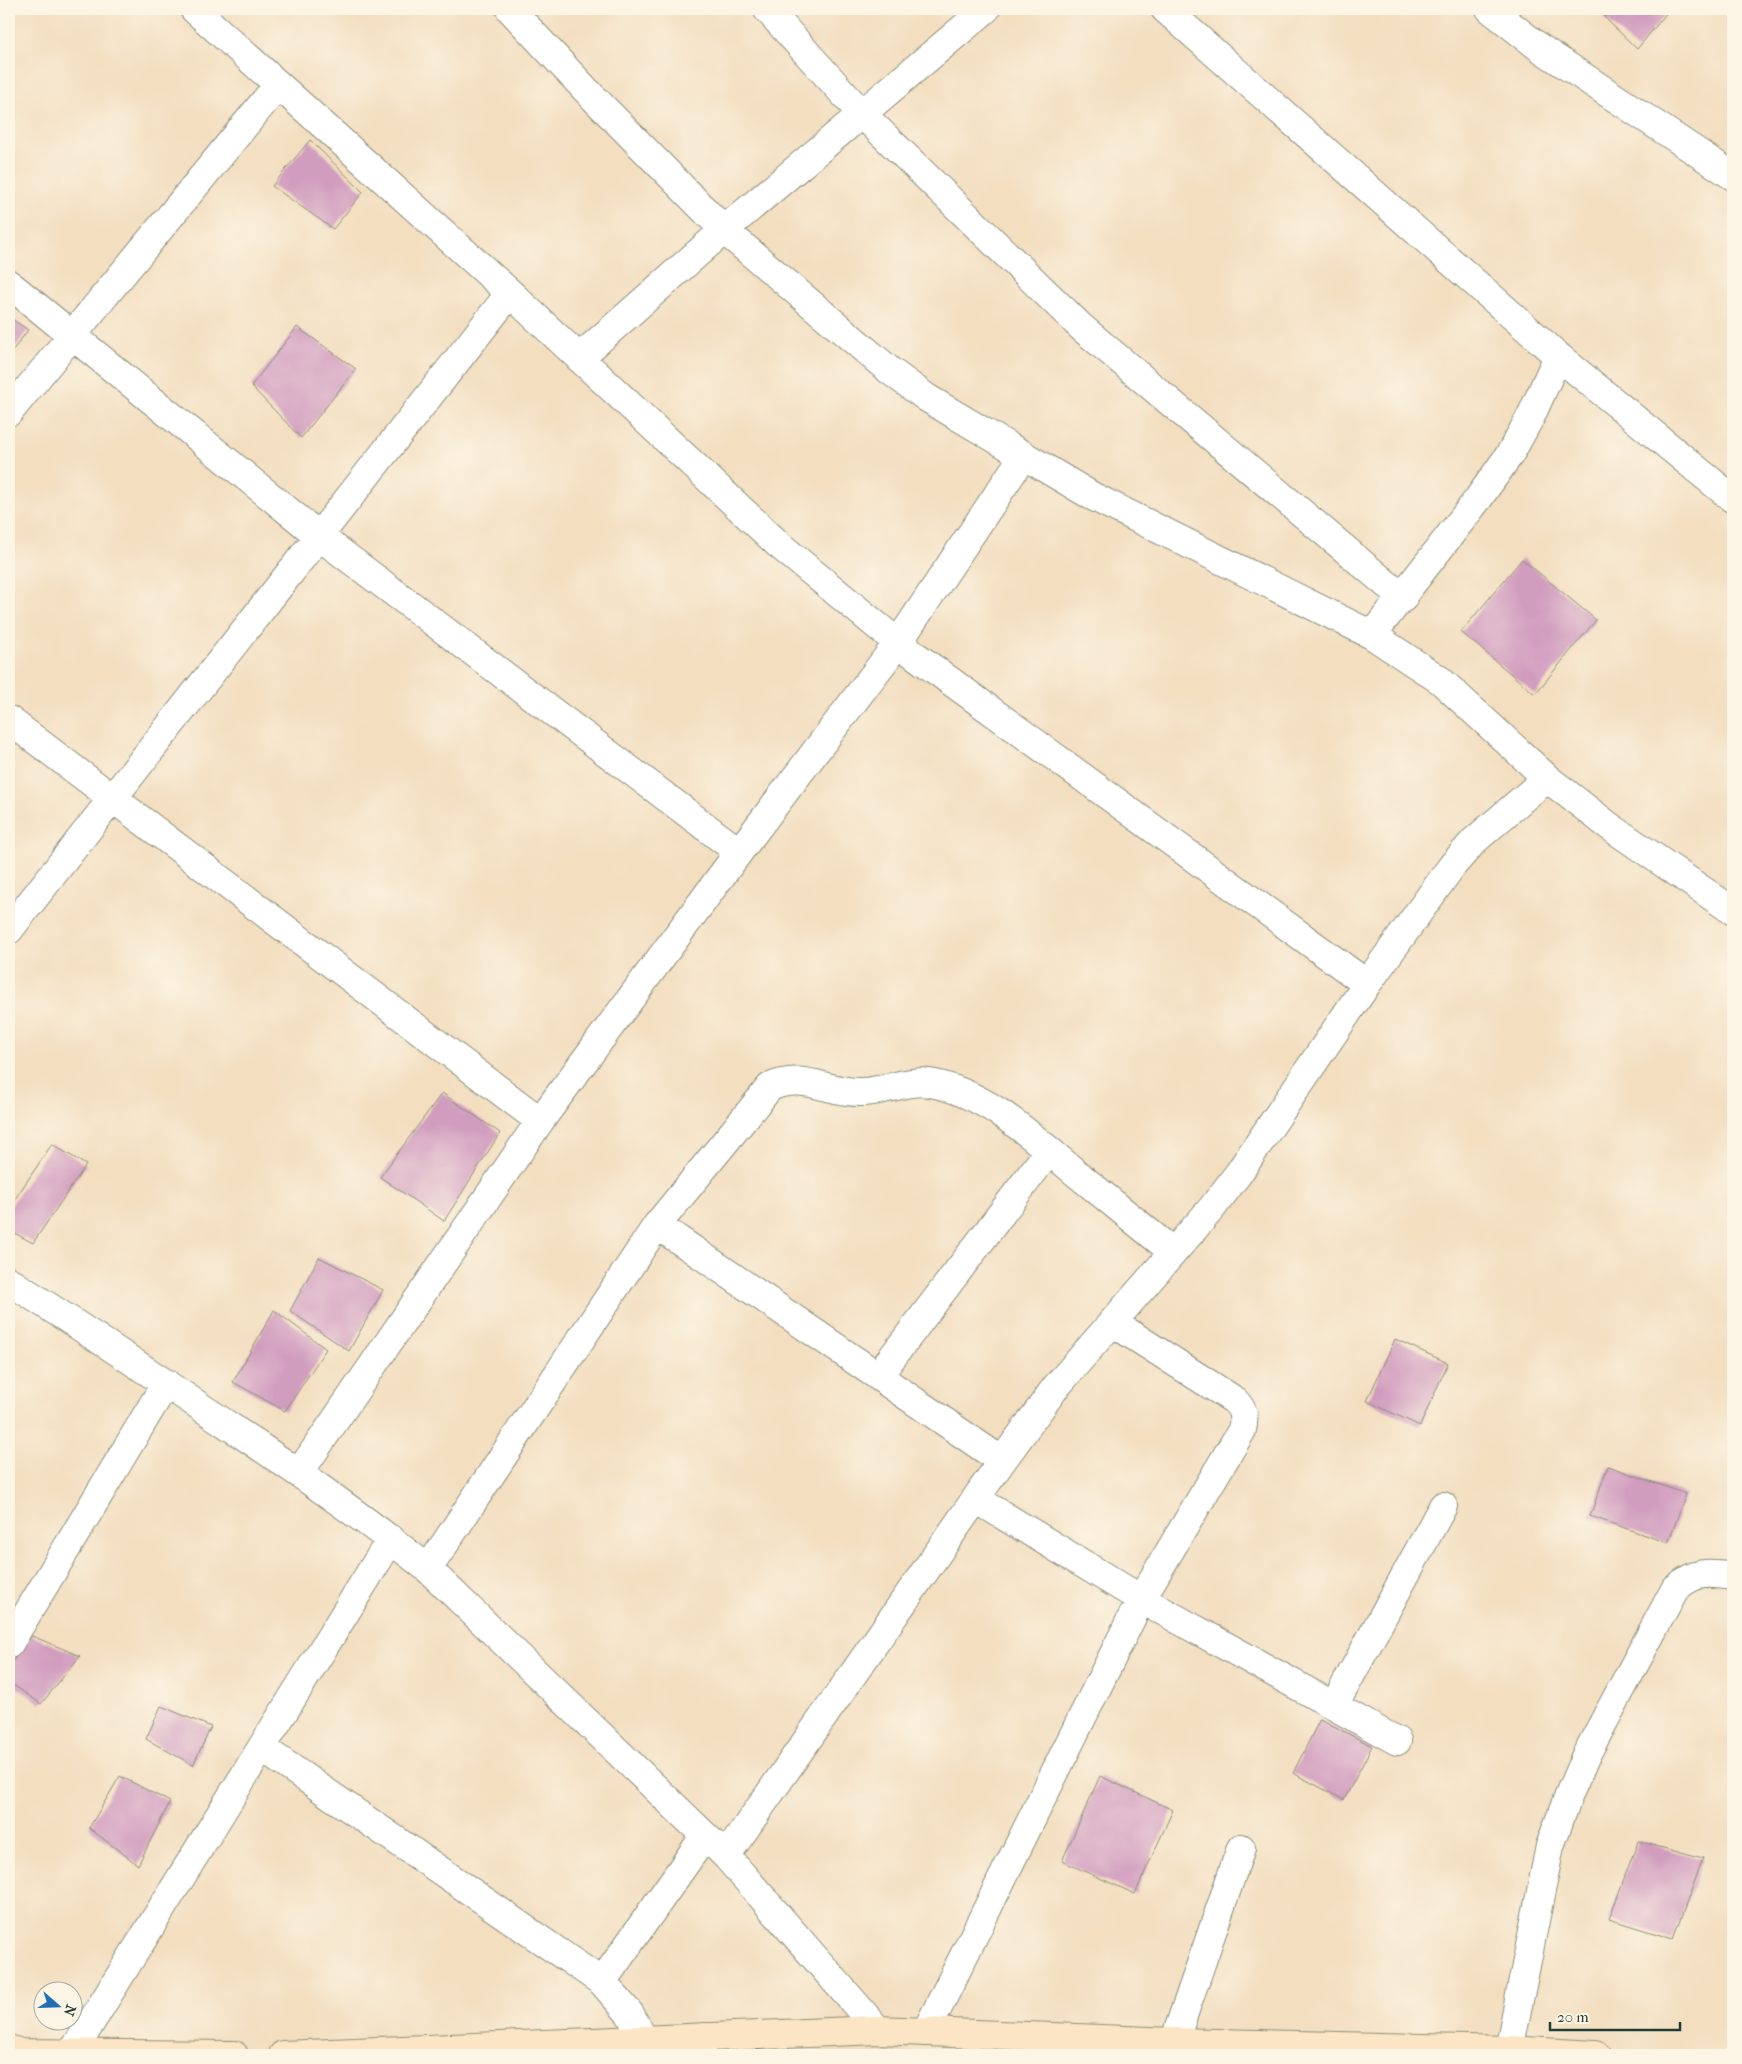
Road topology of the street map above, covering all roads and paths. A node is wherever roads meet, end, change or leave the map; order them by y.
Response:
1 (194, 9) edge
2 (510, 9) edge
3 (767, 9) edge
4 (986, 9) edge
5 (1165, 9) edge
6 (1490, 9) edge
7 (278, 85) junction
8 (862, 114) junction
9 (1733, 176) edge
10 (724, 230) junction
11 (9, 284) edge
12 (510, 293) junction
13 (71, 336) junction
14 (1558, 356) junction
15 (579, 358) junction
16 (9, 412) edge
17 (1024, 455) junction
18 (1733, 499) edge
19 (319, 536) junction
20 (1403, 598) junction
21 (1372, 635) junction
22 (898, 643) junction
23 (9, 720) edge
24 (1547, 778) junction
25 (112, 799) junction
26 (739, 852) junction
27 (1733, 911) edge
28 (9, 930) edge
29 (1367, 984) junction
30 (540, 1121) junction
31 (1049, 1151) junction
32 (657, 1225) junction
33 (1173, 1252) junction
34 (9, 1281) edge
35 (1112, 1322) junction
36 (878, 1376) junction
37 (166, 1383) junction
38 (1002, 1461) junction
39 (299, 1473) junction
40 (976, 1499) junction
41 (1443, 1506) dead end
42 (391, 1539) junction
43 (428, 1570) junction
44 (1733, 1576) edge
45 (1140, 1599) junction
46 (9, 1644) edge
47 (1334, 1706) junction
48 (1397, 1741) dead end
49 (262, 1748) junction
50 (704, 1837) junction
51 (1241, 1848) dead end
52 (726, 1856) junction
53 (602, 1982) junction
54 (878, 2030) junction
55 (926, 2032) junction
56 (644, 2040) junction
57 (1174, 2042) junction
58 (702, 2046) edge
59 (1509, 2050) junction
60 (16, 2052) edge
61 (1422, 2052) edge
62 (72, 2053) junction
63 (358, 2054) edge
64 (234, 2055) edge
65 (283, 2055) edge
66 (1595, 2055) edge

1 - 7 street
2 - 10 street
3 - 8 street
4 - 8 street
5 - 14 street
6 - 9 street
7 - 12 street
7 - 13 street
8 - 10 street
8 - 20 street
10 - 15 street
10 - 17 street
11 - 13 street
12 - 15 street
12 - 19 street
13 - 16 street
13 - 19 street
14 - 18 street
14 - 20 street
15 - 22 street
17 - 21 street
17 - 22 street
19 - 25 street
19 - 26 street
20 - 21 street
21 - 24 street
22 - 26 street
22 - 29 street
23 - 25 street
24 - 27 street
24 - 29 street
25 - 28 street
25 - 30 street
26 - 30 street
29 - 33 street
30 - 39 street
31 - 32 street
31 - 33 street
31 - 36 street
32 - 36 street
32 - 43 street
33 - 35 street
34 - 37 street
35 - 38 street
35 - 45 street
36 - 38 street
37 - 39 street
37 - 46 street
38 - 40 street
39 - 42 street
40 - 45 street
40 - 52 street
41 - 47 street
42 - 43 street
42 - 49 street
43 - 50 street
44 - 59 street
45 - 47 street
45 - 55 street
47 - 48 street
49 - 53 street
49 - 62 street
50 - 52 street
50 - 53 street
51 - 57 street
52 - 54 street
53 - 56 street
54 - 55 main road
54 - 58 main road
55 - 57 main road
56 - 58 main road
56 - 63 main road
57 - 61 main road
59 - 61 main road
59 - 66 main road
60 - 62 main road
62 - 64 main road
63 - 65 main road

